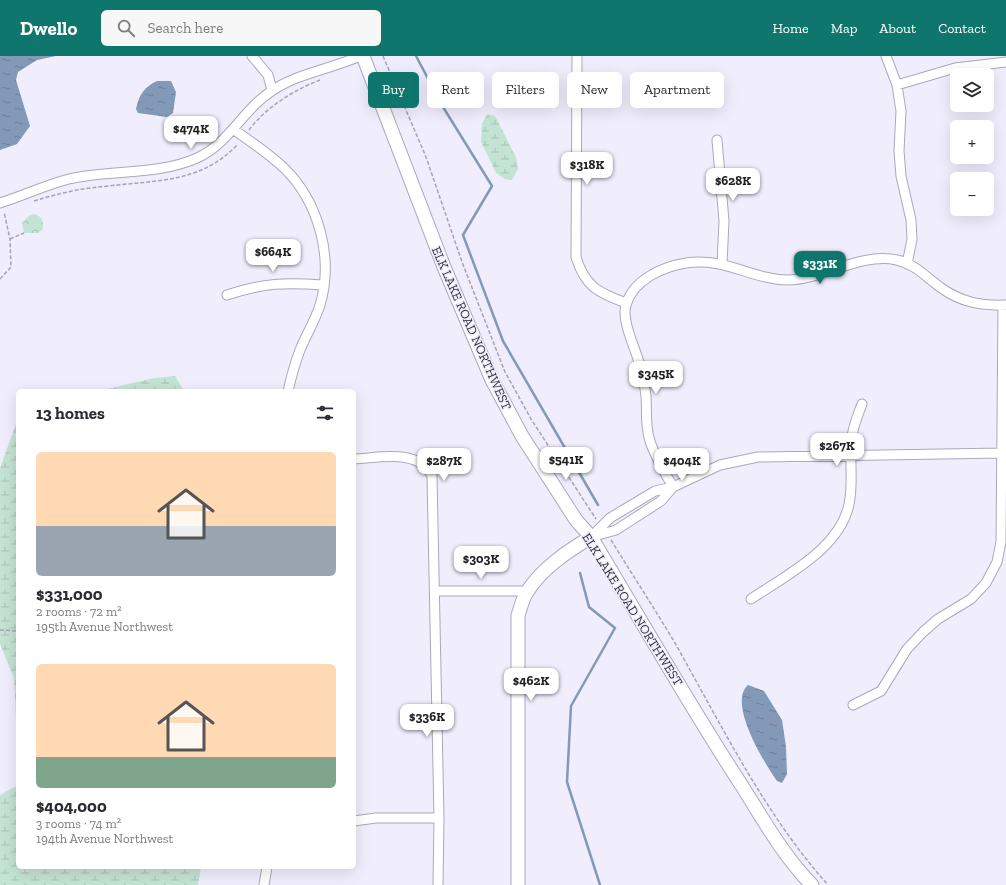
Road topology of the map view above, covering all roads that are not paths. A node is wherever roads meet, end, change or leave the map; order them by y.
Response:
1 (252, 56) edge
2 (360, 56) edge
3 (363, 56) edge
4 (577, 56) edge
5 (886, 56) edge
6 (1006, 62) edge
7 (897, 85) junction
8 (272, 90) junction
9 (233, 129) junction
10 (717, 140) dead end
11 (2, 208) edge
12 (722, 264) junction
13 (907, 264) junction
14 (323, 286) junction
15 (228, 295) dead end
16 (626, 303) junction
17 (1005, 305) edge
18 (289, 389) edge
19 (862, 404) dead end
20 (1002, 453) junction
21 (851, 456) junction
22 (356, 459) edge
23 (673, 487) junction
24 (603, 530) junction
25 (591, 537) junction
26 (435, 591) junction
27 (528, 591) junction
28 (751, 599) dead end
29 (853, 705) dead end
30 (439, 818) junction
31 (356, 821) edge
32 (267, 869) edge
33 (264, 885) edge
34 (438, 885) edge
35 (518, 885) edge
36 (812, 885) edge

1 - 8 street
2 - 8 street
3 - 25 street, ELK LAKE ROAD NORTHWEST
4 - 16 street
5 - 7 street
6 - 7 street
7 - 13 street
8 - 9 street
9 - 11 street
9 - 14 street
10 - 12 street
12 - 13 street
12 - 16 street
13 - 17 street
14 - 15 street
14 - 18 street
16 - 23 street
17 - 20 street
19 - 21 street
20 - 21 street
20 - 29 street
21 - 23 street
21 - 28 street
22 - 26 street
23 - 24 street
23 - 24 street
24 - 25 street
25 - 27 street
25 - 36 street, ELK LAKE ROAD NORTHWEST
26 - 27 street
26 - 30 street
27 - 35 street
30 - 31 street
30 - 34 street
32 - 33 street

